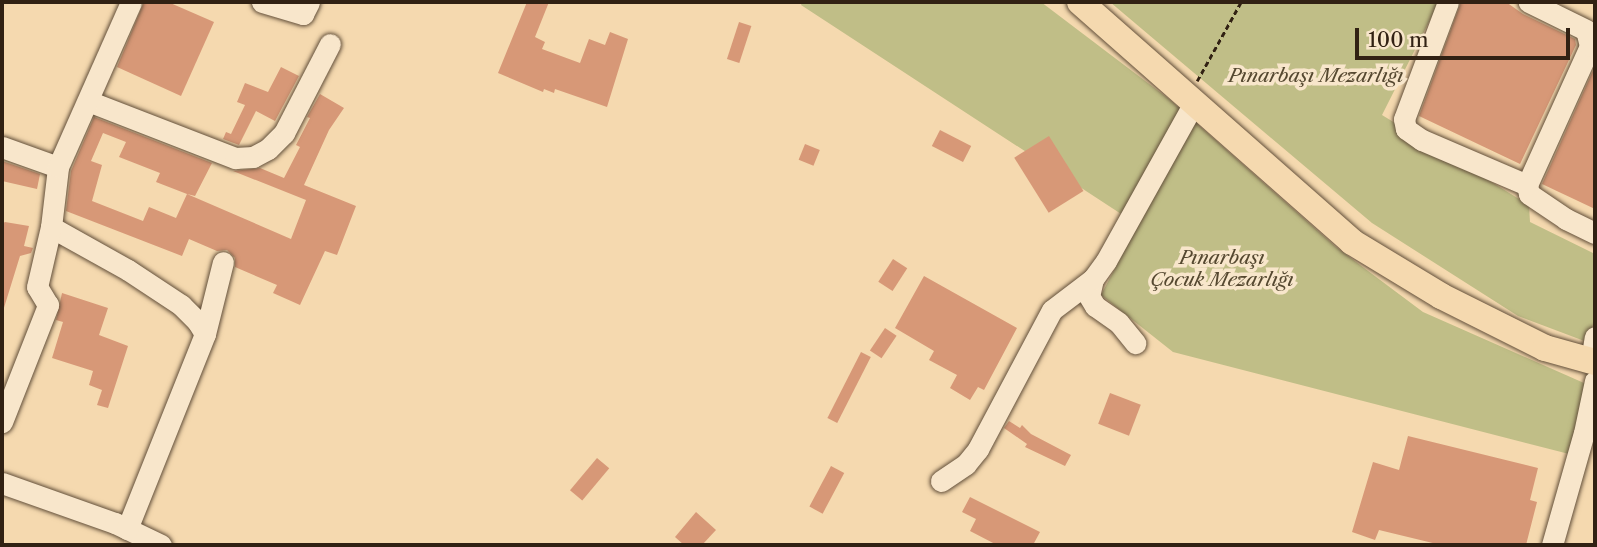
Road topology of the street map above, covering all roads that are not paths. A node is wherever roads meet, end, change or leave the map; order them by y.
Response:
1 (131, 2) edge
2 (262, 2) edge
3 (309, 2) edge
4 (1080, 2) edge
5 (1448, 2) edge
6 (1529, 2) edge
7 (330, 44) dead end
8 (1191, 99) junction
9 (88, 102) junction
10 (2, 147) edge
11 (58, 167) junction
12 (1527, 185) junction
13 (51, 227) junction
14 (1595, 233) edge
15 (223, 262) dead end
16 (1093, 279) junction
17 (205, 334) junction
18 (1135, 343) dead end
19 (1594, 360) edge
20 (2, 422) edge
21 (941, 481) dead end
22 (2, 483) edge
23 (127, 529) junction
24 (161, 545) edge
25 (1552, 545) edge

1 - 9 street
2 - 3 street
4 - 8 main road
5 - 12 street
6 - 12 street
7 - 9 street
8 - 16 street
8 - 19 main road
9 - 11 street
10 - 11 street
11 - 13 street
12 - 14 street
13 - 17 street
13 - 20 street
15 - 17 street
16 - 18 street
16 - 21 street
17 - 23 street
19 - 25 street
22 - 23 street
23 - 24 street

